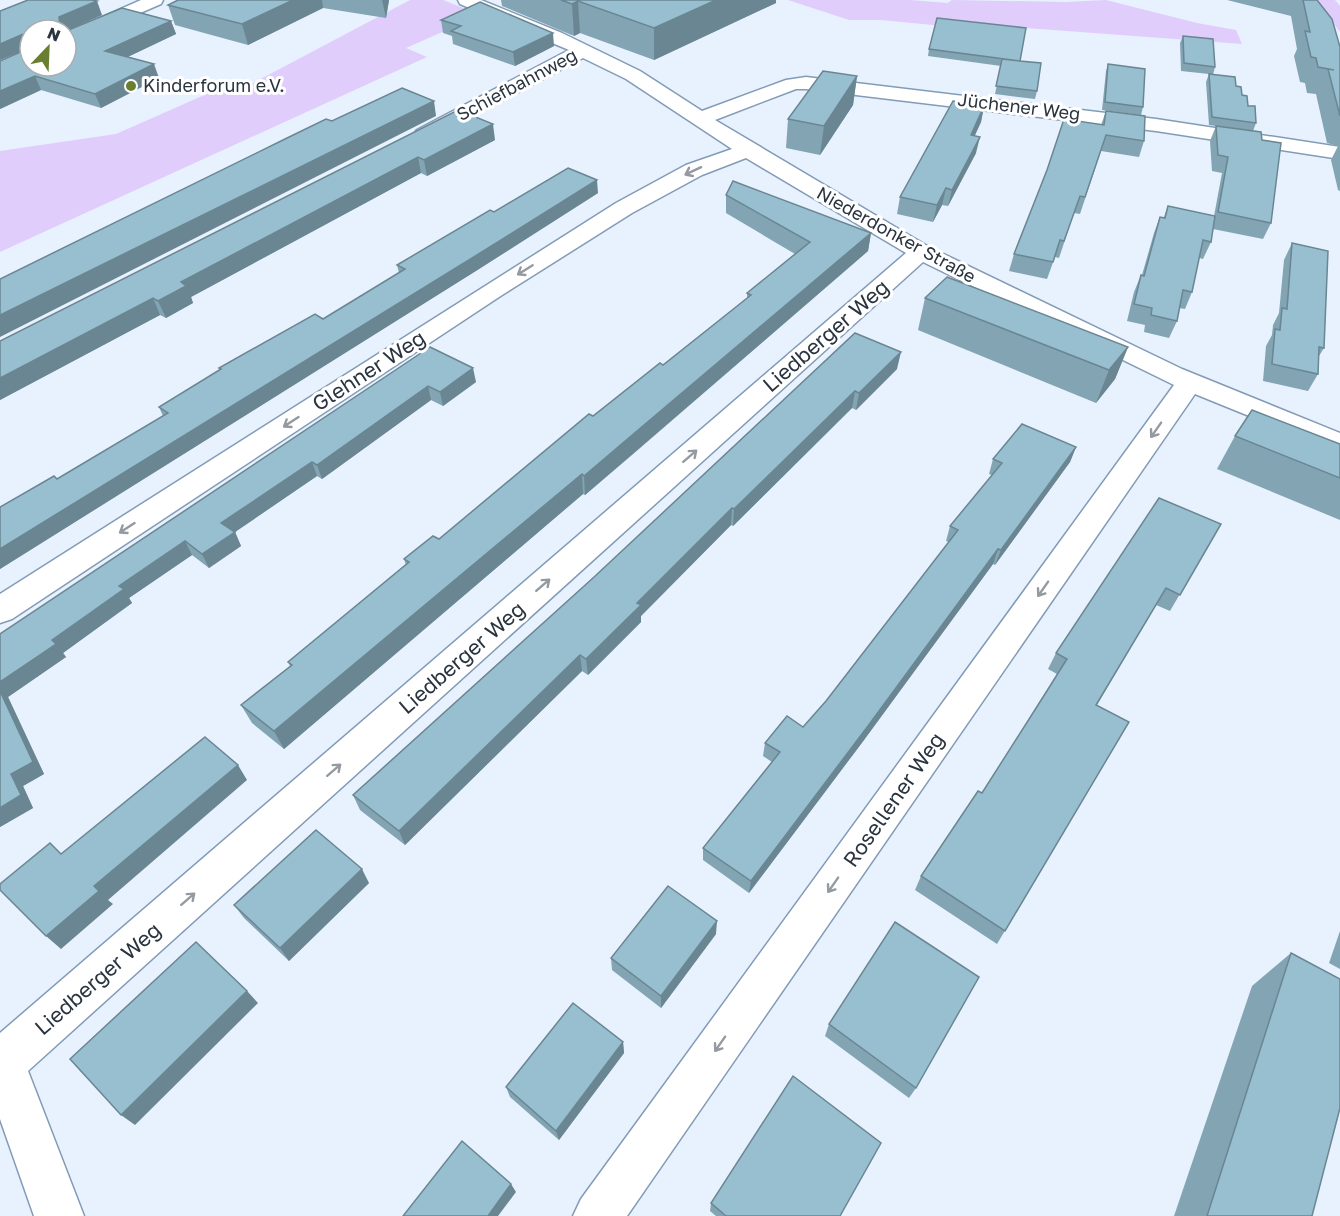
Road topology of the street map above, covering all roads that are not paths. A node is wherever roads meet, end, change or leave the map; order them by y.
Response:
1 (155, 0) edge
2 (466, 0) edge
3 (78, 35) edge
4 (584, 50) junction
5 (701, 118) junction
6 (409, 142) edge
7 (747, 150) junction
8 (1340, 153) edge
9 (921, 252) junction
10 (1190, 382) junction
11 (1340, 444) edge
12 (0, 610) edge
13 (1, 1060) edge
14 (59, 1216) edge
15 (598, 1216) edge

1 - 3 street
2 - 4 street, Niederdonker Straße
4 - 5 street, Niederdonker Straße
4 - 6 street, Schiefbahnweg
5 - 7 street, Niederdonker Straße
5 - 8 street, Jüchener Weg
7 - 9 street, Niederdonker Straße
7 -> 12 street, Glehner Weg
9 - 10 street, Niederdonker Straße
13 -> 9 street, Liedberger Weg
10 - 11 street, Niederdonker Straße
10 -> 15 street, Rosellener Weg
13 - 14 street

